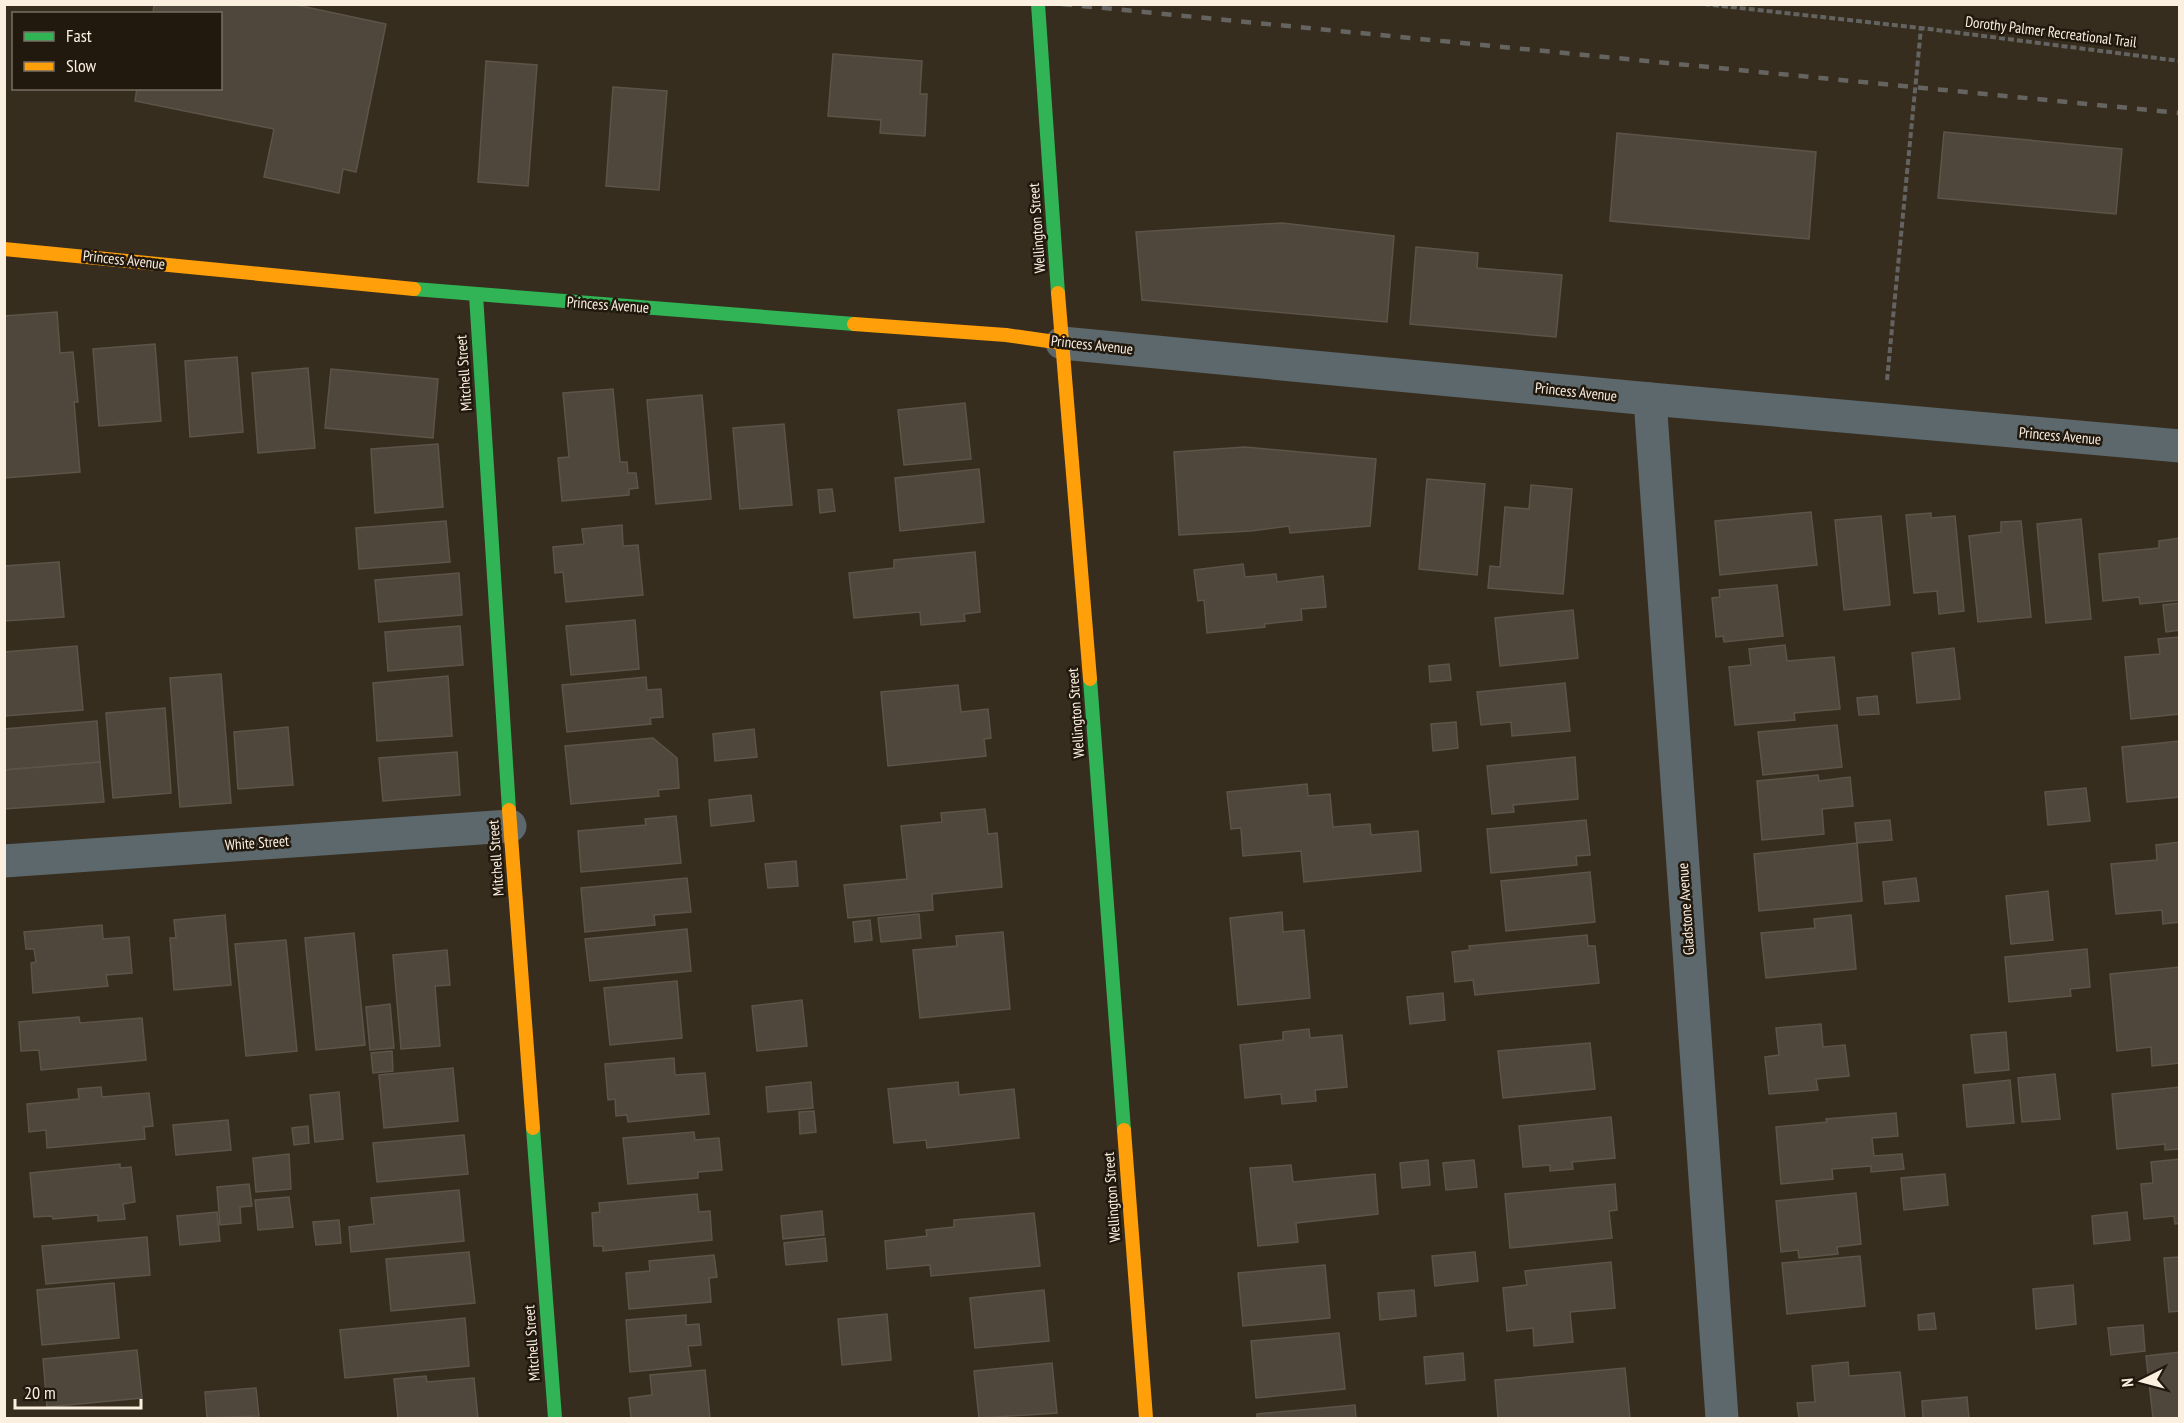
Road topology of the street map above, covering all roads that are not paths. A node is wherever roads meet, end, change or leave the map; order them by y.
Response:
1 (1038, 4) edge
2 (4, 249) edge
3 (476, 295) junction
4 (1062, 343) junction
5 (1650, 399) junction
6 (2180, 446) edge
7 (510, 826) junction
8 (4, 861) edge
9 (555, 1419) edge
10 (1146, 1419) edge
11 (1722, 1419) edge

1 - 4 street, Wellington Street
2 - 3 street, Princess Avenue
3 - 4 street, Princess Avenue
3 - 7 street, Mitchell Street
4 - 5 street, Princess Avenue
4 - 10 street, Wellington Street
5 - 6 street, Princess Avenue
5 - 11 street, Gladstone Avenue
7 - 8 street, White Street
7 - 9 street, Mitchell Street

